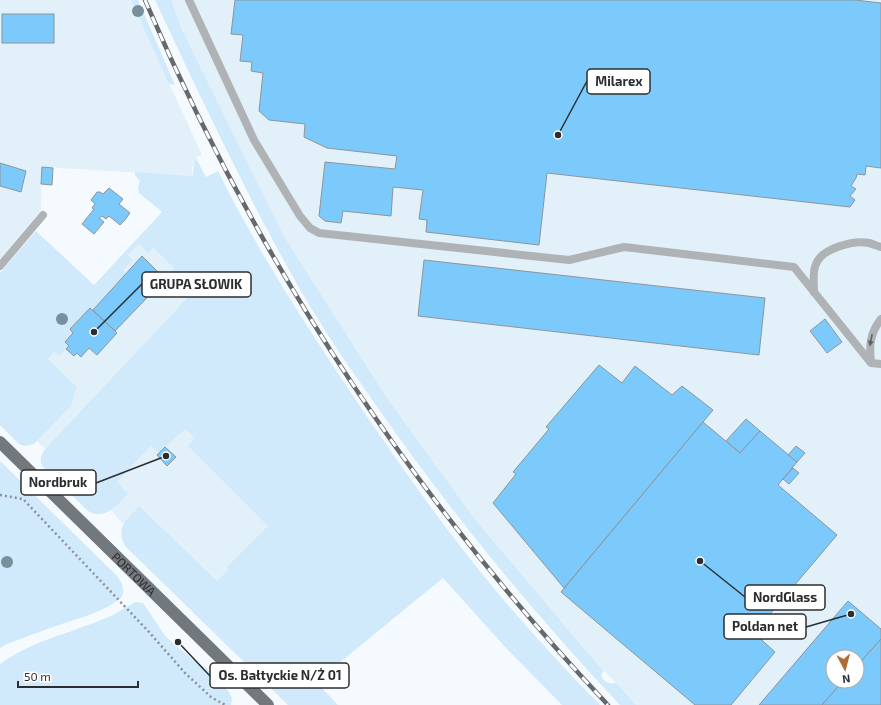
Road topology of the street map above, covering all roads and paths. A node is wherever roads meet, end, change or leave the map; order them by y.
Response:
1 (189, 0) edge
2 (43, 216) dead end
3 (881, 247) edge
4 (0, 266) edge
5 (814, 292) junction
6 (881, 319) edge
7 (871, 363) junction
8 (881, 364) edge
9 (0, 442) edge
10 (0, 495) edge
11 (225, 705) edge
12 (268, 705) edge

1 - 5 lane
2 - 4 lane
3 - 5 lane
5 - 7 lane
6 -> 7 lane
7 - 8 lane
9 - 12 main road, PORTOWA
10 - 11 path

